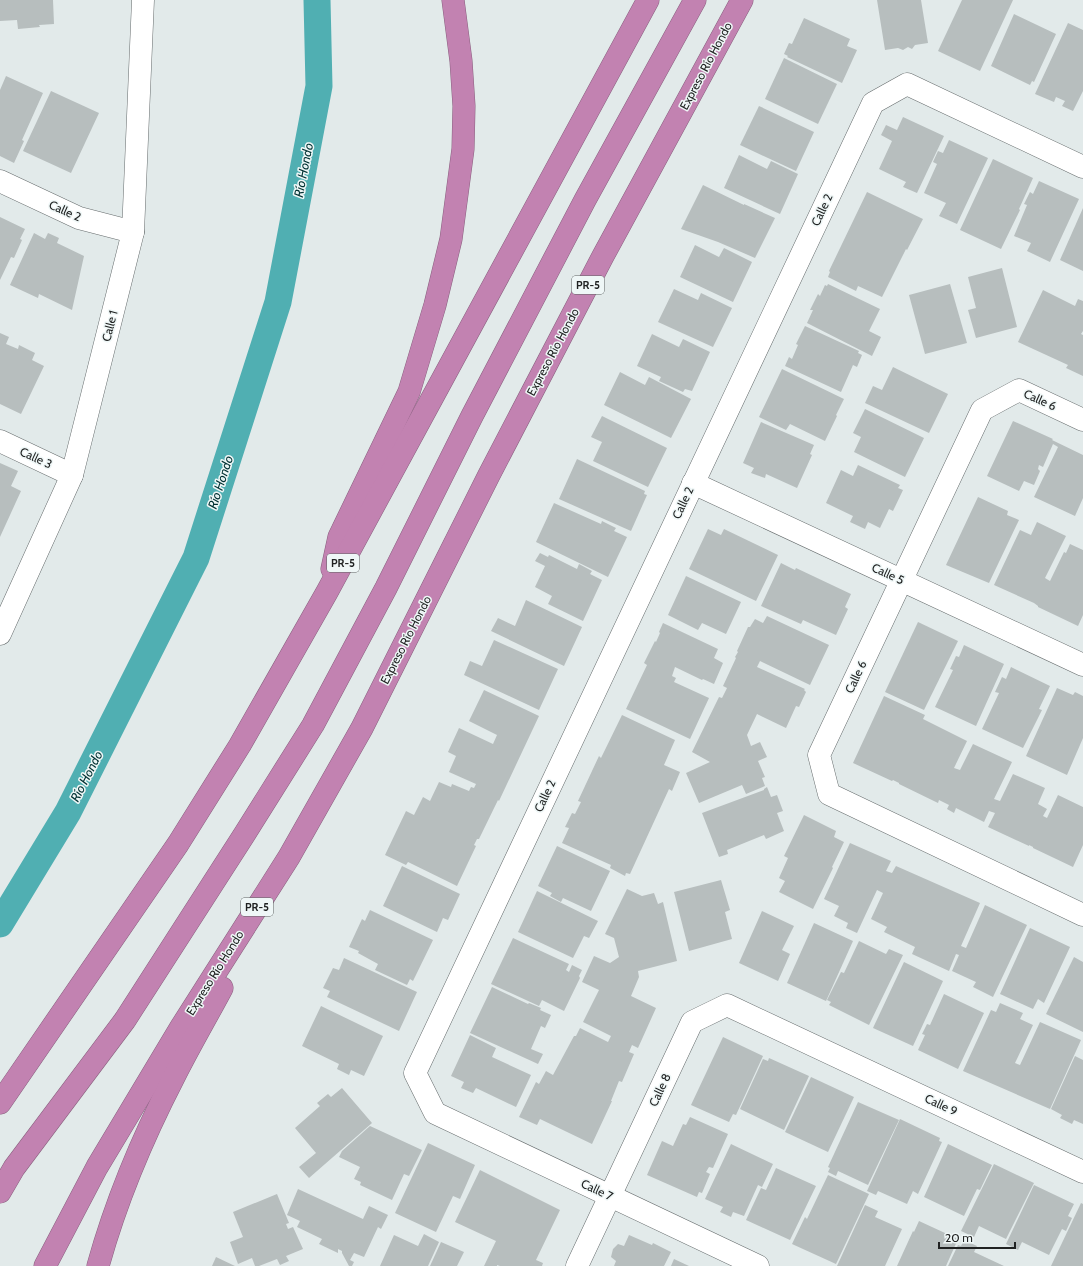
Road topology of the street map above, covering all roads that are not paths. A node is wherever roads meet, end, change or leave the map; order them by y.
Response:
1 (143, 0) edge
2 (453, 0) edge
3 (648, 0) edge
4 (695, 0) edge
5 (742, 0) edge
6 (758, 0) edge
7 (725, 31) junction
8 (1083, 167) edge
9 (0, 181) edge
10 (133, 232) junction
11 (1083, 420) edge
12 (0, 441) edge
13 (72, 475) junction
14 (693, 483) junction
15 (901, 580) junction
16 (327, 592) junction
17 (0, 634) edge
18 (1083, 666) edge
19 (271, 885) junction
20 (1083, 915) edge
21 (799, 1038) joint
22 (0, 1103) edge
23 (435, 1114) joint
24 (1083, 1172) edge
25 (0, 1192) edge
26 (610, 1196) junction
27 (45, 1266) edge
28 (98, 1266) edge
29 (577, 1266) edge
30 (758, 1266) edge

1 - 10 street, Calle 1
2 - 16 highway
3 - 16 highway, PR-5
4 - 25 highway
5 - 7 highway, Expreso Río Hondo / PR-5
6 - 7 highway
7 - 19 highway, Expreso Río Hondo / PR-5
8 - 14 street, Calle 2
9 - 10 street, Calle 2
10 - 13 street, Calle 1
11 - 15 street, Calle 6
12 - 13 street, Calle 3
13 - 17 street, Calle 1
14 - 15 street, Calle 5
14 - 23 street, Calle 2
15 - 18 street, Calle 5
15 - 20 street, Calle 6
16 - 22 highway, PR-5
19 - 27 highway, Expreso Río Hondo / PR-5
19 - 28 highway
21 - 24 street, Calle 9
21 - 26 street, Calle 8
23 - 26 street, Calle 7
26 - 29 street, Calle 8
26 - 30 street, Calle 7

